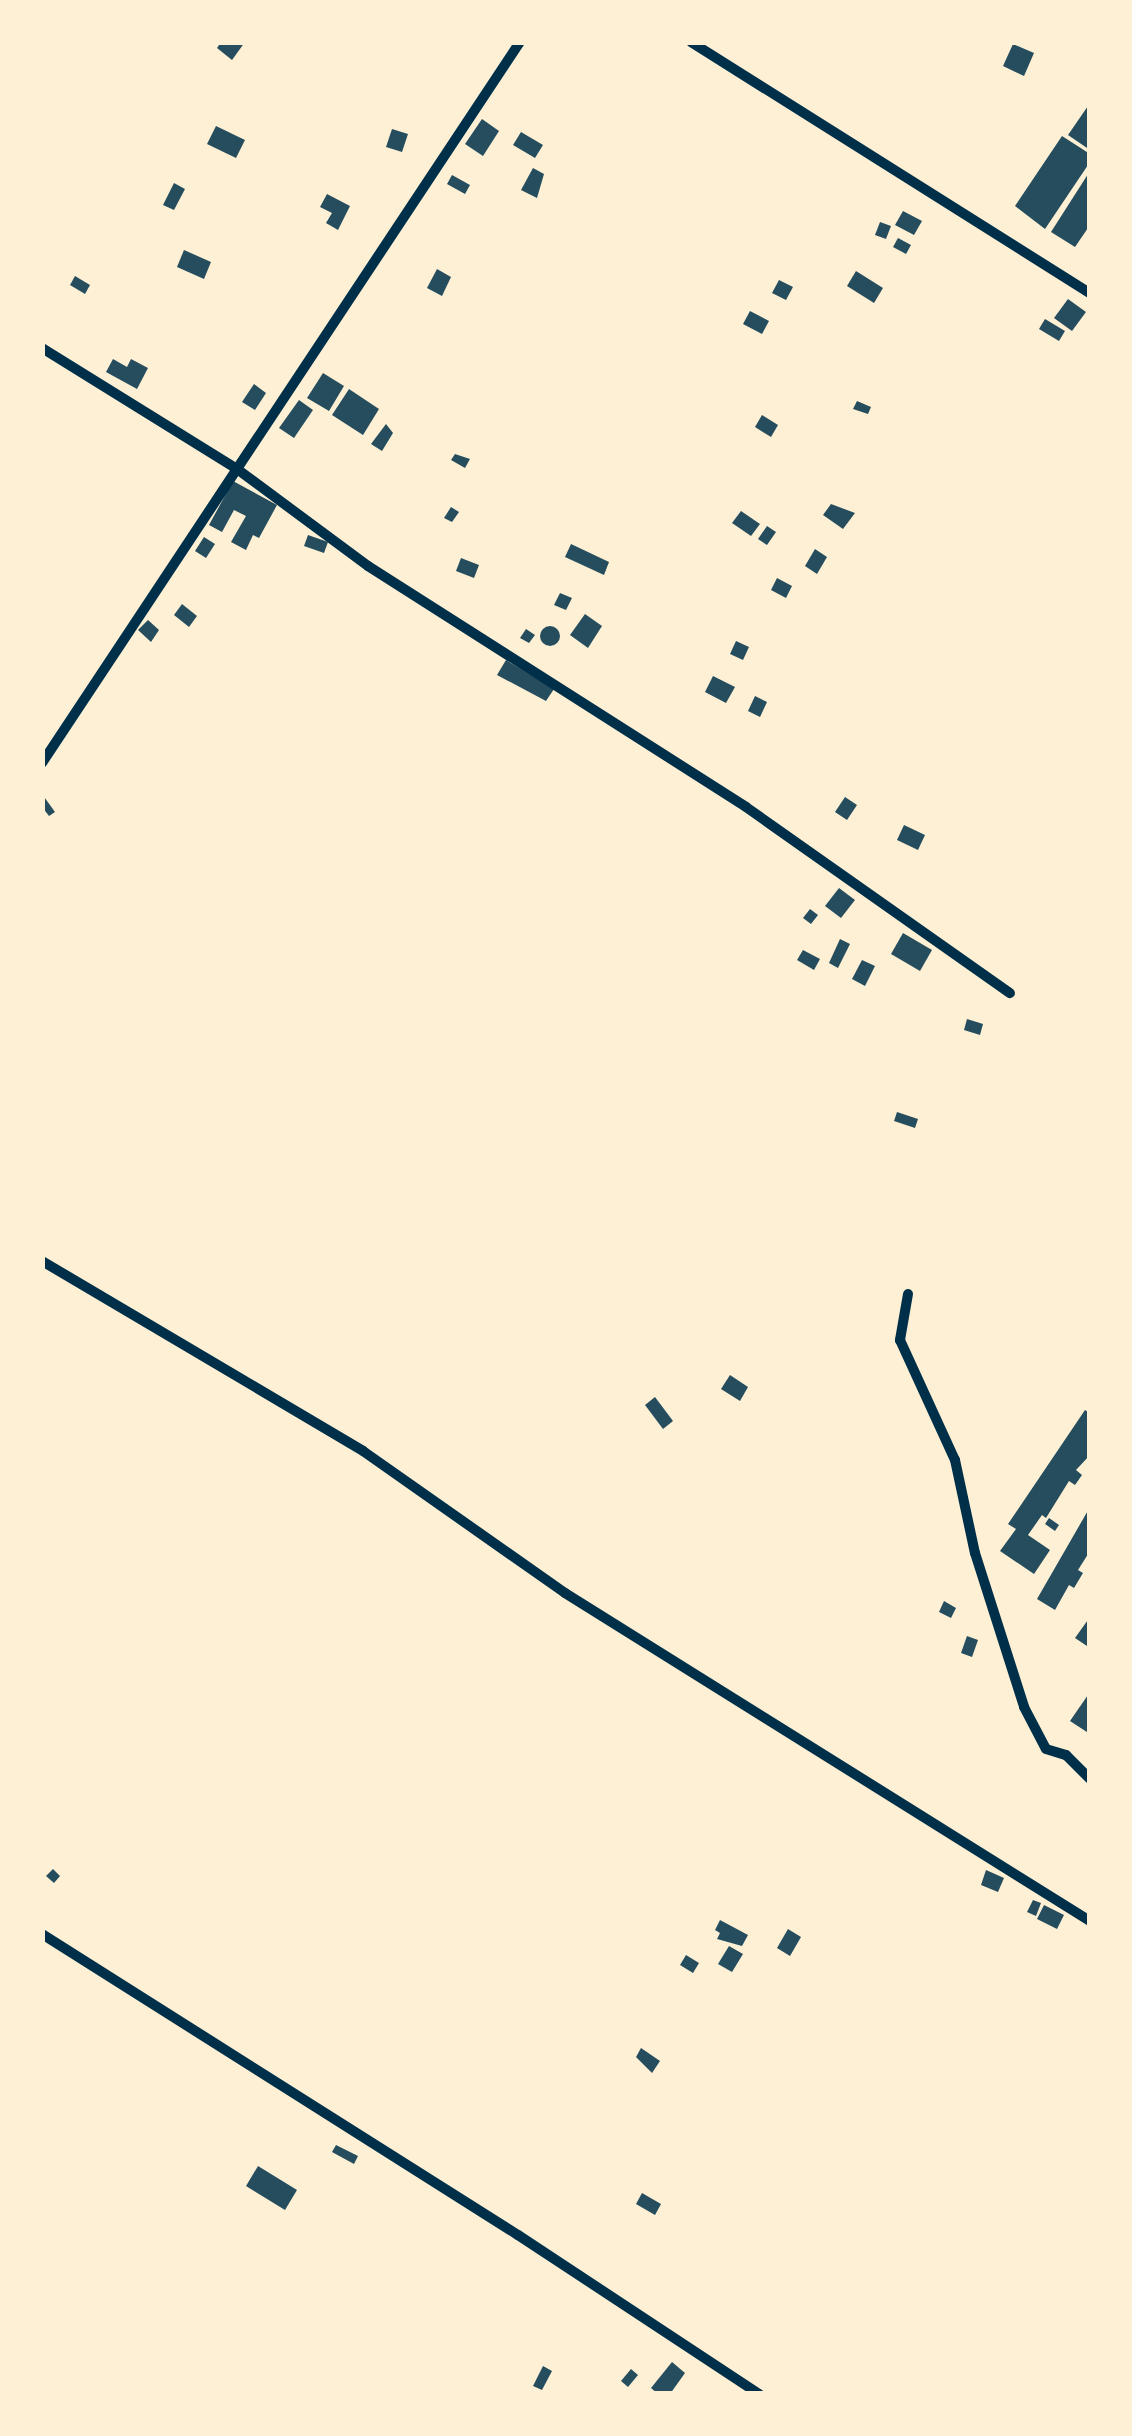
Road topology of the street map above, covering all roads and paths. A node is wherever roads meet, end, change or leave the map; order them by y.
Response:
1 (520, 42) edge
2 (691, 42) edge
3 (1090, 294) edge
4 (42, 348) edge
5 (237, 469) junction
6 (42, 763) edge
7 (1010, 992) dead end
8 (42, 1261) edge
9 (908, 1294) dead end
10 (1090, 1779) edge
11 (1090, 1921) edge
12 (42, 1934) edge
13 (758, 2394) edge

1 - 5 street
2 - 3 street
4 - 5 street
5 - 6 street
5 - 7 street
8 - 11 street
9 - 10 street
12 - 13 street

